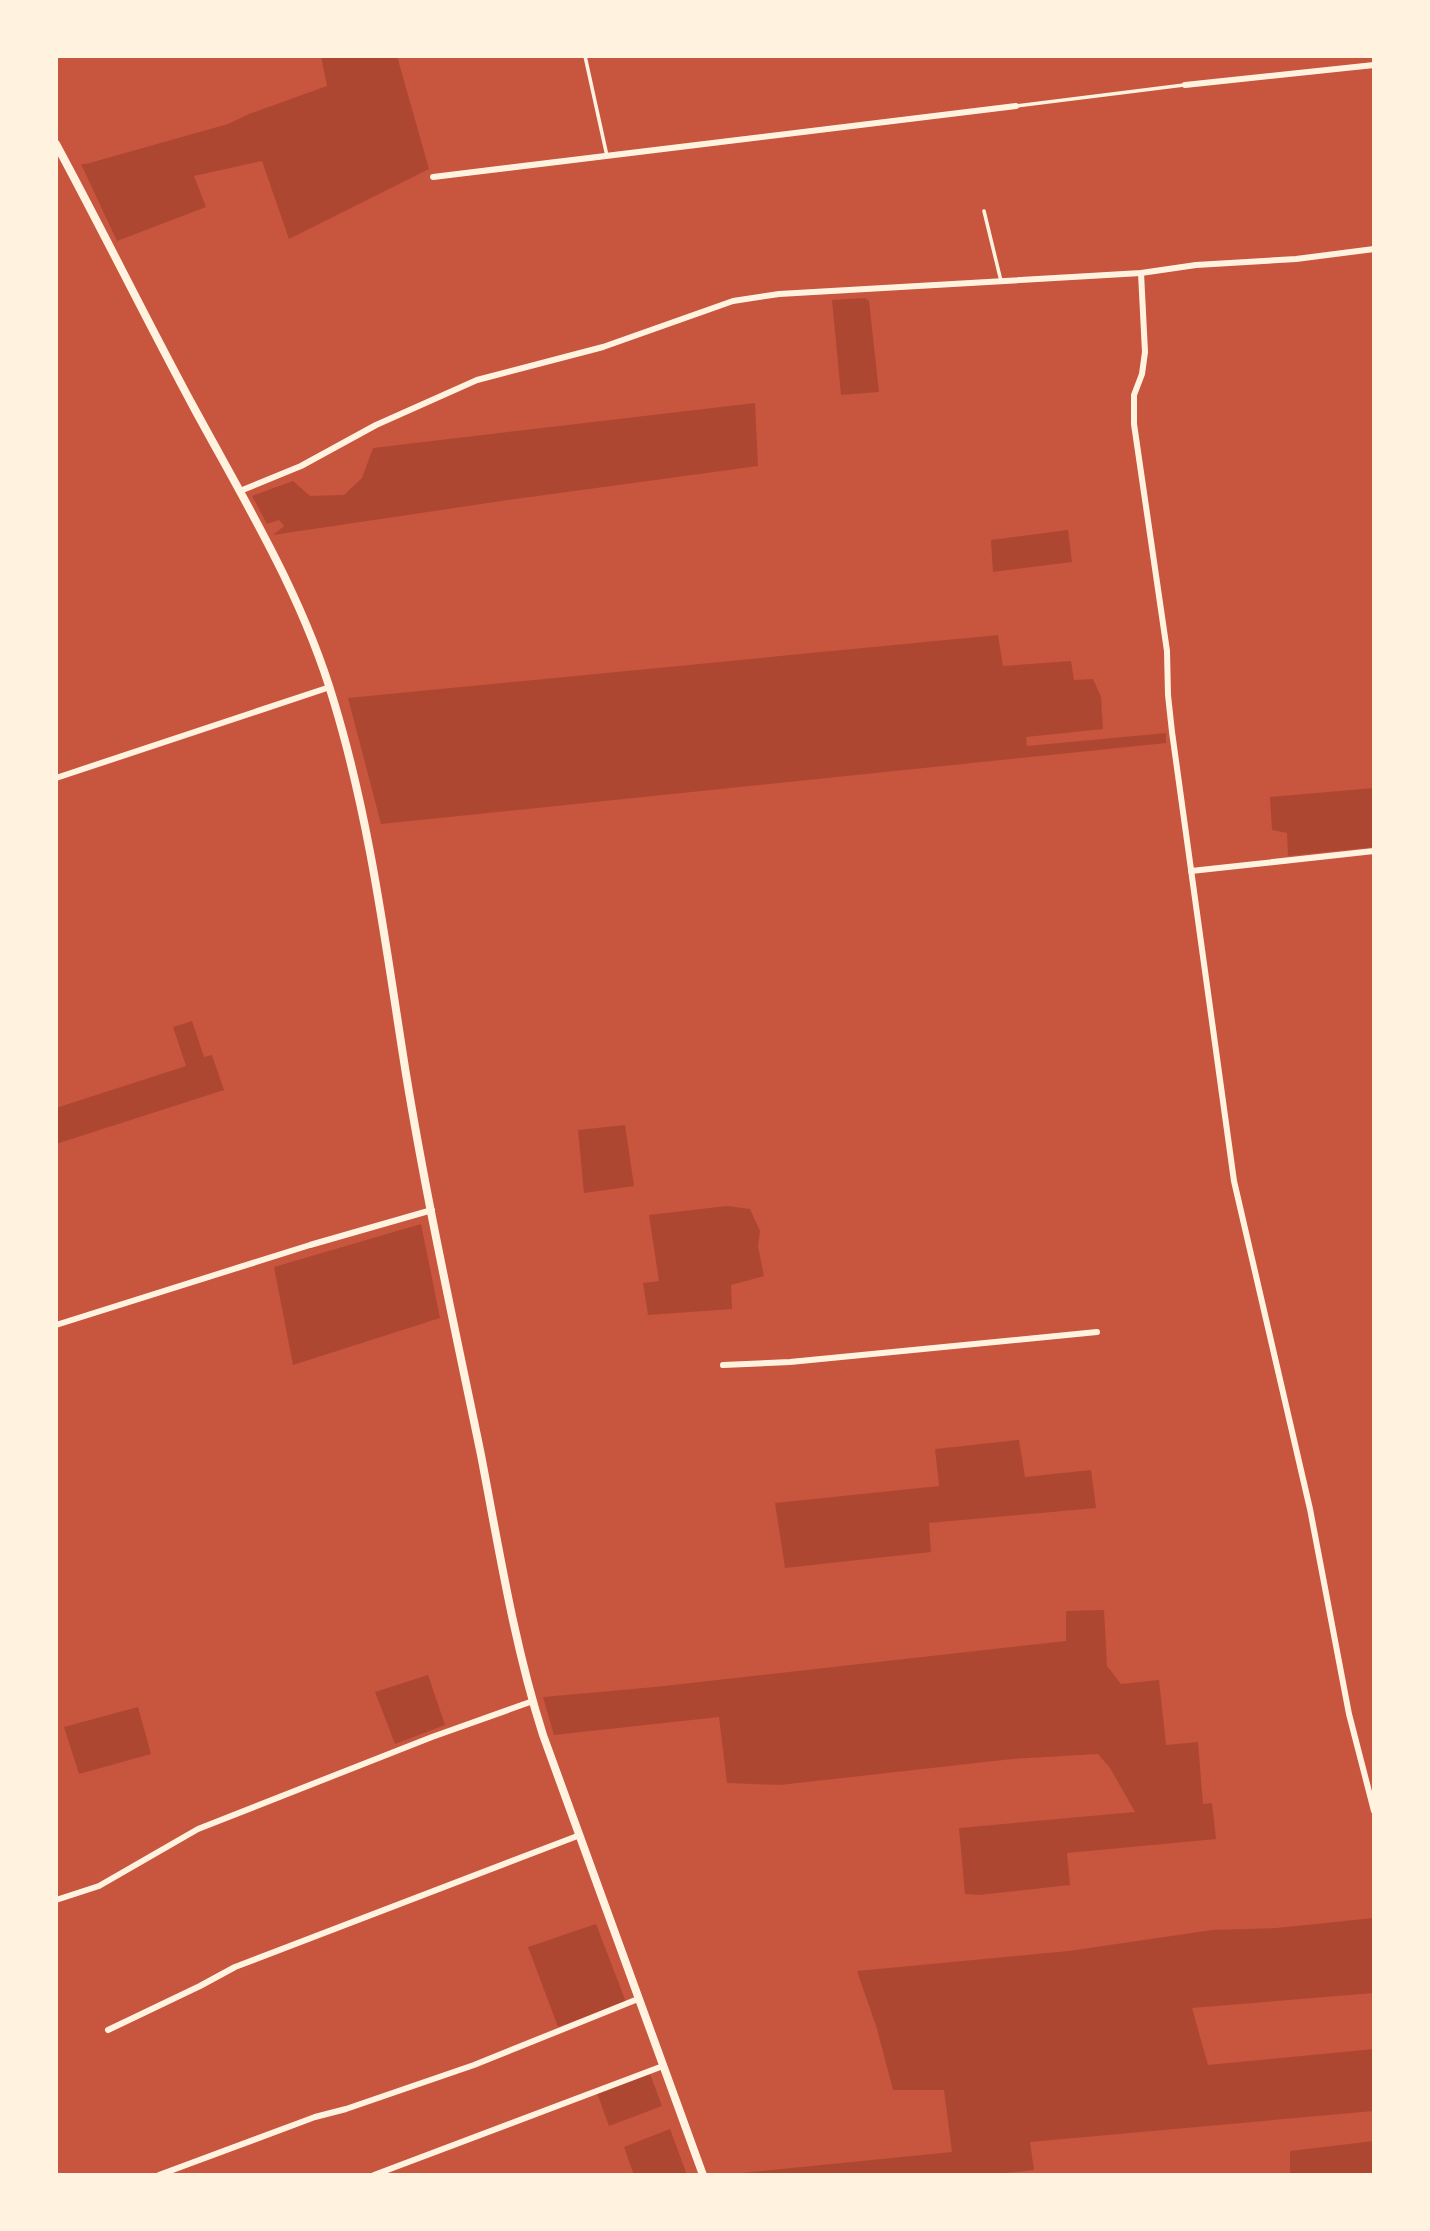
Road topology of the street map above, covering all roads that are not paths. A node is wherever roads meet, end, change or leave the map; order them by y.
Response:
1 (585, 56) edge
2 (1374, 65) edge
3 (1185, 85) joint
4 (1016, 106) joint
5 (56, 144) edge
6 (607, 156) junction
7 (433, 177) dead end
8 (984, 211) dead end
9 (1374, 249) edge
10 (1141, 273) junction
11 (1001, 281) junction
12 (240, 491) junction
13 (330, 687) junction
14 (56, 778) edge
15 (1374, 851) edge
16 (1191, 871) junction
17 (432, 1210) junction
18 (56, 1325) edge
19 (1097, 1332) dead end
20 (723, 1365) dead end
21 (533, 1701) junction
22 (1374, 1811) edge
23 (580, 1835) junction
24 (56, 1900) edge
25 (638, 1999) junction
26 (108, 2030) dead end
27 (663, 2066) junction
28 (159, 2175) edge
29 (373, 2175) edge
30 (703, 2175) edge

1 - 6 lane
2 - 3 street
3 - 4 lane
4 - 6 street
5 - 12 street
6 - 7 street
8 - 11 lane
9 - 10 street
10 - 11 street
10 - 16 street
11 - 12 street
12 - 13 street
13 - 14 street
13 - 17 street
15 - 16 street
16 - 22 street
17 - 18 street
17 - 21 street
19 - 20 street
21 - 23 street
21 - 24 street
23 - 25 street
23 - 26 street
25 - 27 street
25 - 28 street
27 - 29 street
27 - 30 street

